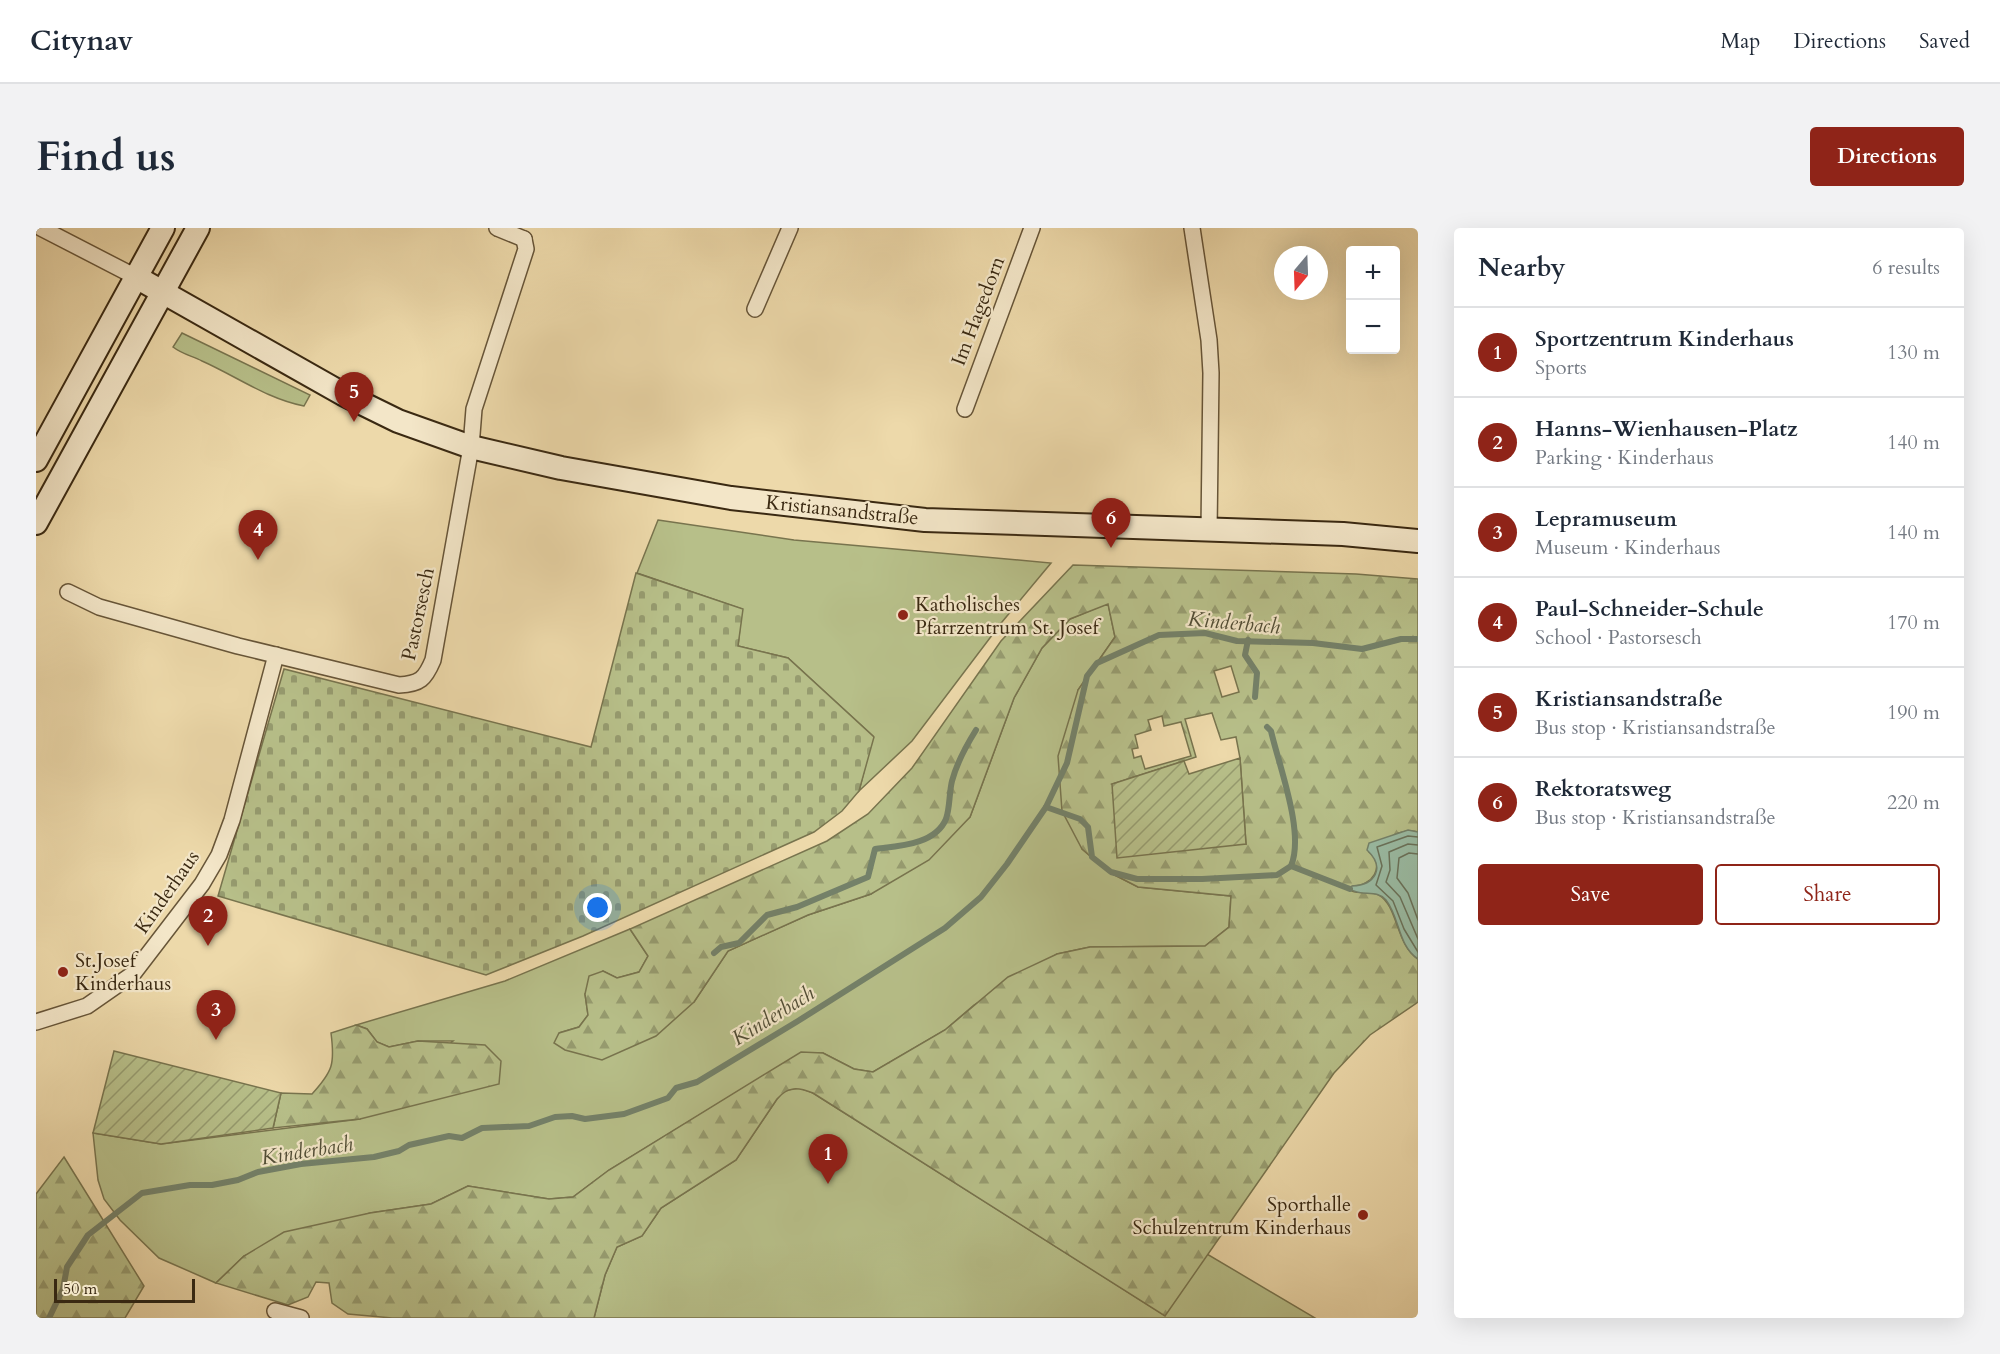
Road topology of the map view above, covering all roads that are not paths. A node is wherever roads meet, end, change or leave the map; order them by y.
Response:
1 (41, 228) edge
2 (163, 228) edge
3 (198, 228) edge
4 (497, 228) edge
5 (790, 228) edge
6 (1032, 228) edge
7 (1192, 228) edge
8 (136, 277) junction
9 (163, 293) junction
10 (755, 309) dead end
11 (965, 409) dead end
12 (471, 447) junction
13 (36, 460) edge
14 (36, 523) edge
15 (1209, 531) junction
16 (1418, 541) edge
17 (68, 592) dead end
18 (276, 655) junction
19 (36, 1022) edge
20 (275, 1311) dead end
21 (301, 1318) edge

1 - 8 street
2 - 8 street
3 - 9 street
4 - 12 street, Pastorsesch
5 - 10 street
6 - 11 street, Im Hagedorn
7 - 15 street
8 - 9 street, Kristiansandstraße
8 - 13 street
9 - 12 street, Kristiansandstraße
9 - 14 street
12 - 15 street, Kristiansandstraße
12 - 18 street, Pastorsesch
15 - 16 street, Kristiansandstraße
17 - 18 street, Pastorsesch
18 - 19 street, Kinderhaus
20 - 21 street

